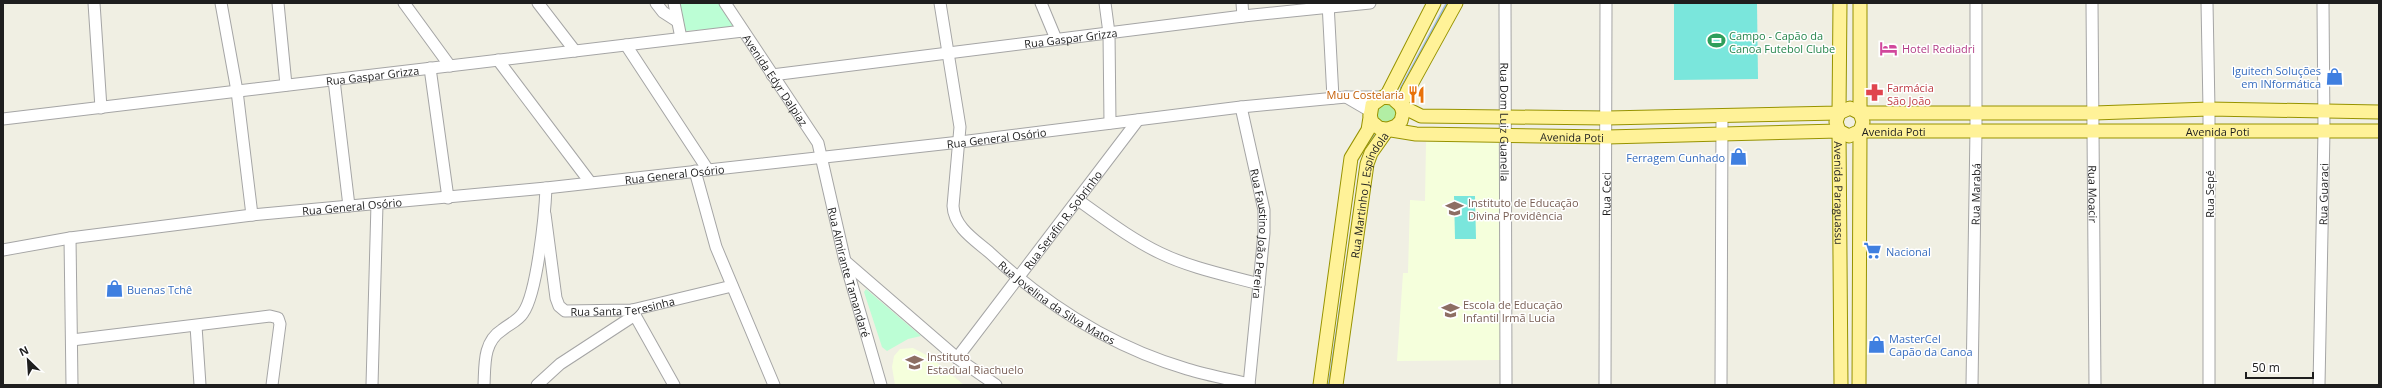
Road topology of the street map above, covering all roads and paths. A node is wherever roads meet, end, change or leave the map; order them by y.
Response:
1 (94, 3) edge
2 (221, 3) edge
3 (278, 3) edge
4 (404, 3) edge
5 (538, 3) edge
6 (656, 3) edge
7 (674, 3) edge
8 (725, 3) edge
9 (940, 3) edge
10 (1041, 3) edge
11 (1104, 3) edge
12 (1242, 3) edge
13 (1370, 3) edge
14 (1434, 3) edge
15 (1456, 3) edge
16 (1505, 3) edge
17 (1606, 3) edge
18 (1840, 3) edge
19 (1860, 3) edge
20 (1976, 3) edge
21 (2092, 3) edge
22 (2207, 3) edge
23 (2323, 3) edge
24 (1328, 6) edge
25 (1243, 16) junction
26 (677, 21) junction
27 (743, 31) junction
28 (1109, 33) junction
29 (681, 38) junction
30 (1056, 39) junction
31 (626, 45) junction
32 (575, 51) junction
33 (948, 53) junction
34 (498, 60) junction
35 (450, 66) junction
36 (430, 68) junction
37 (772, 75) junction
38 (334, 80) junction
39 (286, 85) junction
40 (237, 91) junction
41 (1346, 97) junction
42 (1384, 97) junction
43 (1333, 98) junction
44 (1401, 106) junction
45 (1241, 107) junction
46 (101, 108) junction
47 (2209, 109) junction
48 (2324, 112) junction
49 (2379, 112) edge
50 (1370, 113) junction
51 (1839, 113) junction
52 (1860, 113) junction
53 (1976, 113) junction
54 (2094, 113) junction
55 (1722, 116) junction
56 (1506, 118) junction
57 (1607, 118) junction
58 (3, 119) edge
59 (1138, 120) junction
60 (1110, 123) junction
61 (1388, 129) junction
62 (1839, 130) junction
63 (1976, 130) junction
64 (1860, 131) junction
65 (2209, 131) junction
66 (2324, 131) junction
67 (2379, 131) edge
68 (2094, 132) junction
69 (1506, 135) junction
70 (1720, 135) junction
71 (1607, 137) junction
72 (960, 142) junction
73 (823, 157) junction
74 (708, 170) junction
75 (696, 171) junction
76 (590, 182) junction
77 (546, 188) junction
78 (448, 198) junction
79 (1078, 200) junction
80 (376, 204) junction
81 (348, 206) junction
82 (545, 214) junction
83 (252, 216) junction
84 (70, 238) junction
85 (3, 250) edge
86 (845, 261) junction
87 (1018, 279) junction
88 (1259, 284) junction
89 (732, 286) junction
90 (634, 312) junction
91 (196, 326) junction
92 (72, 340) junction
93 (957, 358) junction
94 (1249, 384) edge
95 (72, 385) edge
96 (200, 385) edge
97 (272, 385) edge
98 (372, 385) edge
99 (484, 385) edge
100 (536, 385) edge
101 (674, 385) edge
102 (774, 385) edge
103 (881, 385) edge
104 (996, 385) edge
105 (1320, 385) edge
106 (1336, 385) edge
107 (1506, 385) edge
108 (1605, 385) edge
109 (1721, 385) edge
110 (1841, 385) edge
111 (1859, 385) edge
112 (1972, 385) edge
113 (2095, 385) edge
114 (2209, 385) edge
115 (2319, 385) edge

1 - 46 street
2 - 40 street
3 - 39 street
4 - 35 street
5 - 32 street
6 - 26 street
7 - 26 street
8 - 27 street, Avenida Edyr Dalpiaz
9 - 33 street, Rua Jovelina da Silva Matos
10 - 30 street
11 - 28 street
12 - 25 street
13 - 24 street, Rua Gaspar Grizza
14 - 42 main road, Rua Martinho J. Espíndola
15 - 44 main road, Rua Martinho J. Espíndola
16 - 56 street, Rua Dom Luiz Guanella
17 - 57 street, Rua Ceci
18 - 51 main road, Avenida Paraguassu
19 - 52 main road, Avenida Paraguassu
20 - 53 street, Rua Marabá
21 - 54 street, Rua Moacir
22 - 47 street, Rua Sepé
23 - 48 street, Rua Guaraci
24 - 25 street, Rua Gaspar Grizza
24 - 43 street
25 - 28 street, Rua Gaspar Grizza
26 - 29 street
27 - 29 street, Rua Gaspar Grizza
27 - 37 street, Avenida Edyr Dalpiaz
28 - 30 street, Rua Gaspar Grizza
28 - 60 street
29 - 31 street, Rua Gaspar Grizza
30 - 33 street, Rua Gaspar Grizza
31 - 32 street, Rua Gaspar Grizza
31 - 74 street
32 - 34 street, Rua Gaspar Grizza
33 - 37 street, Rua Gaspar Grizza
33 - 72 street, Rua Jovelina da Silva Matos
34 - 35 street, Rua Gaspar Grizza
34 - 76 street
35 - 36 street, Rua Gaspar Grizza
36 - 38 street, Rua Gaspar Grizza
36 - 78 street
37 - 73 street, Avenida Edyr Dalpiaz
38 - 39 street, Rua Gaspar Grizza
38 - 81 street
39 - 40 street, Rua Gaspar Grizza
40 - 46 street, Rua Gaspar Grizza
40 - 83 street
41 - 42 street, Rua General Osório
41 - 43 street, Rua General Osório
41 - 50 street
42 - 44 main road, Avenida Poti
42 - 50 main road, Rua Martinho J. Espíndola
43 - 45 street, Rua General Osório
44 - 56 main road, Avenida Poti
44 - 61 main road, Rua Martinho J. Espíndola
45 - 59 street, Rua General Osório
45 - 88 street, Rua Faustino João Pereira
46 - 58 street, Rua Gaspar Grizza
47 - 48 main road, Avenida Poti
47 - 54 main road, Avenida Poti
47 - 65 street, Rua Sepé
48 - 49 main road, Avenida Poti
48 - 66 street, Rua Guaraci
50 - 61 main road, Avenida Poti
50 - 105 main road, Rua Martinho J. Espíndola
51 - 52 main road, Avenida Poti
51 - 55 main road, Avenida Poti
51 - 62 main road, Avenida Paraguassu
52 - 53 main road, Avenida Poti
52 - 64 main road, Avenida Paraguassu
53 - 54 main road, Avenida Poti
53 - 63 street, Rua Marabá
54 - 68 street, Rua Moacir
55 - 57 main road, Avenida Poti
55 - 70 street
56 - 57 main road, Avenida Poti
56 - 69 street, Rua Dom Luiz Guanella
57 - 71 street, Rua Ceci
59 - 60 street, Rua General Osório
59 - 79 street, Rua Serafin R. Sobrinho
60 - 72 street, Rua General Osório
61 - 69 main road, Avenida Poti
61 - 106 main road, Rua Martinho J. Espíndola
62 - 64 main road, Avenida Poti
62 - 70 main road, Avenida Poti
62 - 110 main road, Avenida Paraguassu
63 - 64 main road, Avenida Poti
63 - 68 main road, Avenida Poti
63 - 112 street, Rua Marabá
64 - 111 main road, Avenida Paraguassu
65 - 66 main road, Avenida Poti
65 - 68 main road, Avenida Poti
65 - 114 street, Rua Sepé
66 - 67 main road, Avenida Poti
66 - 115 street, Rua Guaraci
68 - 113 street, Rua Moacir
69 - 71 main road, Avenida Poti
69 - 107 street, Rua Dom Luiz Guanella
70 - 71 main road, Avenida Poti
70 - 109 street
71 - 108 street, Rua Ceci
72 - 73 street, Rua General Osório
72 - 87 street, Rua Jovelina da Silva Matos
73 - 74 street, Rua General Osório
73 - 86 street, Rua Almirante Tamandaré
74 - 75 street, Rua General Osório
75 - 76 street, Rua General Osório
75 - 89 street
76 - 77 street, Rua General Osório
77 - 78 street, Rua General Osório
77 - 82 street
78 - 80 street, Rua General Osório
79 - 87 street, Rua Serafin R. Sobrinho
79 - 88 street
80 - 81 street, Rua General Osório
80 - 98 street
81 - 83 street, Rua General Osório
82 - 90 street, Rua Santa Teresinha
82 - 99 street
83 - 84 street, Rua General Osório
84 - 85 street, Rua General Osório
84 - 92 street
86 - 93 street
86 - 103 street, Rua Almirante Tamandaré
87 - 93 street, Rua Serafin R. Sobrinho
87 - 94 street, Rua Jovelina da Silva Matos
88 - 94 street, Rua Faustino João Pereira
89 - 90 street, Rua Santa Teresinha
89 - 102 street
90 - 100 street
90 - 101 street
91 - 92 street
91 - 96 street
91 - 97 street
92 - 95 street
93 - 104 street

